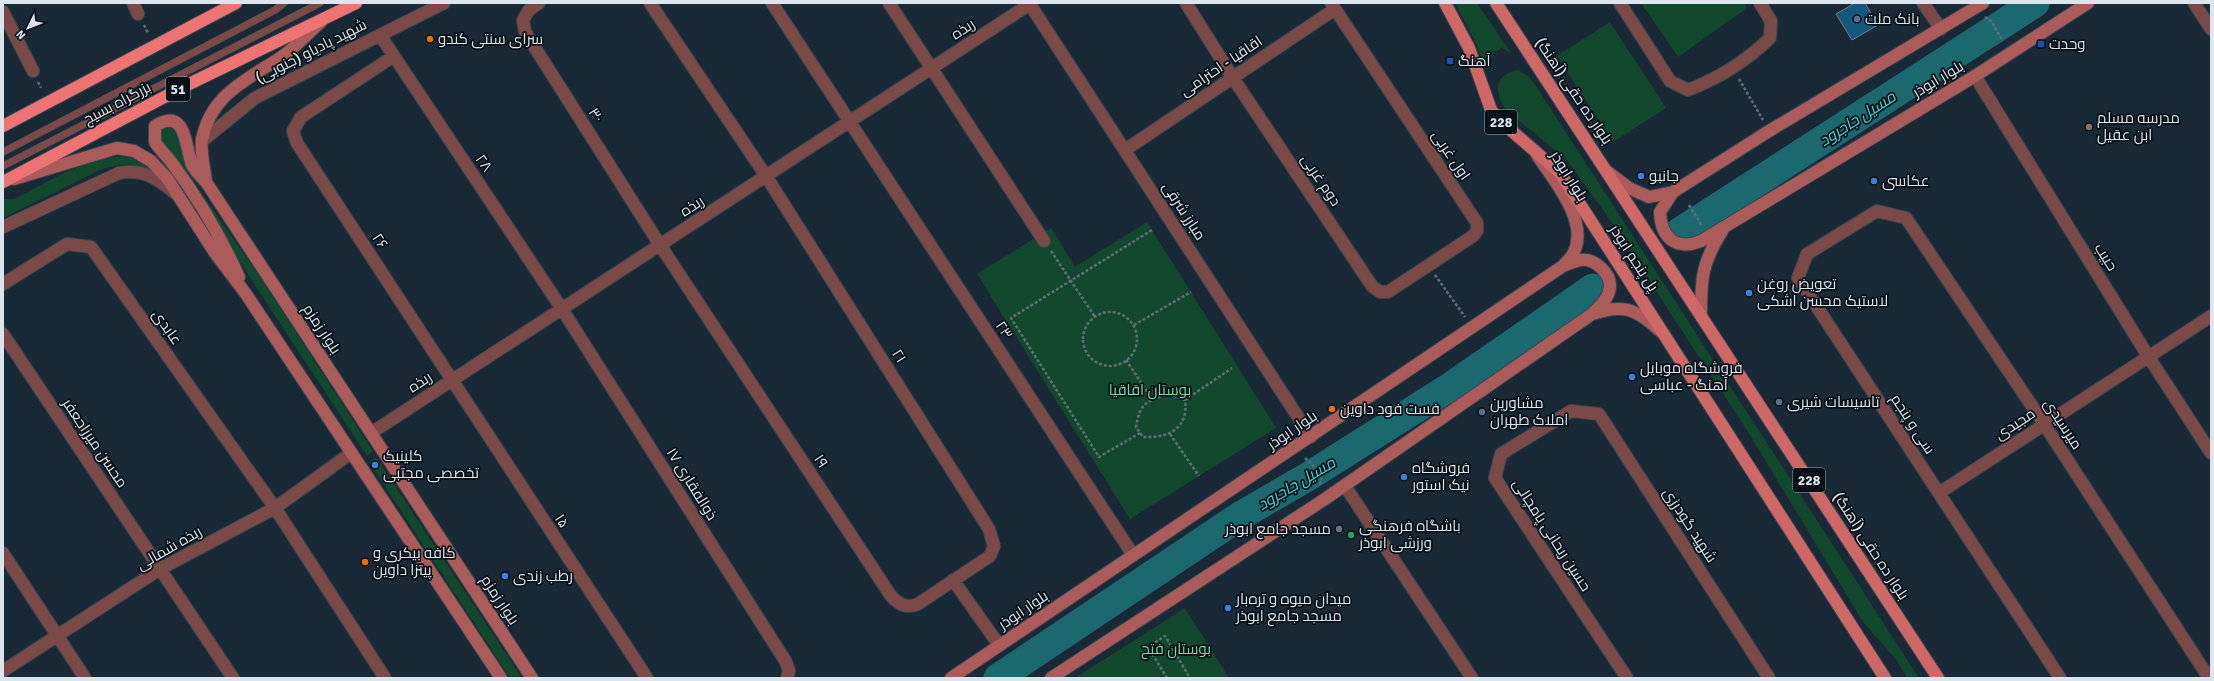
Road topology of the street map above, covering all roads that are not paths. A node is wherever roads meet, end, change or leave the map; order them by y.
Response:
1 (236, 3) edge
2 (284, 3) edge
3 (320, 3) edge
4 (356, 3) edge
5 (444, 3) edge
6 (539, 3) edge
7 (650, 3) edge
8 (772, 3) edge
9 (889, 3) edge
10 (1186, 3) edge
11 (1445, 3) edge
12 (1496, 3) edge
13 (1620, 3) edge
14 (1760, 3) edge
15 (1923, 3) edge
16 (1983, 3) edge
17 (2088, 3) edge
18 (2194, 3) edge
19 (1030, 4) edge
20 (1333, 6) edge
21 (3, 12) edge
22 (325, 18) junction
23 (1941, 29) junction
24 (2211, 29) edge
25 (380, 35) junction
26 (394, 56) junction
27 (933, 68) junction
28 (33, 70) dead end
29 (1975, 76) junction
30 (1233, 78) junction
31 (848, 123) junction
32 (3, 126) edge
33 (202, 141) junction
34 (1125, 150) junction
35 (3, 152) edge
36 (1535, 152) junction
37 (3, 166) edge
38 (1608, 172) junction
39 (766, 176) junction
40 (3, 182) edge
41 (206, 182) junction
42 (1673, 192) junction
43 (179, 196) junction
44 (1624, 196) joint
45 (1877, 211) joint
46 (1724, 226) junction
47 (3, 227) edge
48 (1044, 241) road end
49 (660, 245) junction
50 (1563, 266) junction
51 (3, 284) edge
52 (1685, 291) joint
53 (1388, 292) joint
54 (246, 294) junction
55 (562, 309) junction
56 (1592, 314) junction
57 (1701, 315) junction
58 (2211, 316) edge
59 (3, 334) edge
60 (1665, 336) junction
61 (2148, 356) junction
62 (451, 381) junction
63 (1571, 411) joint
64 (2044, 424) junction
65 (371, 433) junction
66 (1311, 438) junction
67 (351, 453) junction
68 (2211, 453) edge
69 (1345, 486) junction
70 (1939, 493) junction
71 (274, 508) junction
72 (3, 553) edge
73 (1133, 555) junction
74 (990, 556) joint
75 (160, 570) junction
76 (953, 580) junction
77 (58, 636) junction
78 (999, 645) junction
79 (1871, 652) junction
80 (3, 671) edge
81 (1935, 675) edge
82 (2207, 676) edge
83 (85, 678) edge
84 (233, 678) edge
85 (385, 678) edge
86 (501, 678) edge
87 (532, 678) edge
88 (647, 678) edge
89 (787, 678) edge
90 (951, 678) edge
91 (1051, 678) edge
92 (1472, 678) edge
93 (1627, 678) edge
94 (1770, 678) edge
95 (1885, 678) edge
96 (1894, 678) edge
97 (2060, 678) edge

1 - 32 highway
2 - 35 lane
3 - 37 lane
4 - 22 highway, بزرگراه بسیج / 51
5 - 25 street, شهید پادیاو (جنوبی)
6 - 49 street, ۳۰
7 - 39 street, ۲۱
8 - 31 street, ۲۳
9 - 27 street
10 - 30 street, دوم غربی
11 - 36 main road, 228
12 - 38 main road, بلوار ده حقی (آهنگ) / 228
13 - 14 street
15 - 23 street
16 - 23 main road
17 - 29 main road, بلوار ابوذر
18 - 24 street
19 - 27 street, ربذه
19 - 34 street, مبارز شرقی
20 - 30 street, اقاقیا - احترامی
20 - 53 street, اول غربی
21 - 28 street
22 - 33 main road, بلوار زمزم
22 - 40 highway, بزرگراه بسیج / 51
23 - 42 main road
25 - 26 street, ۲۸
25 - 33 street, شهید پادیاو (جنوبی)
26 - 55 street, ۲۸
26 - 62 street, ۲۶
27 - 31 street, ربذه
27 - 48 street
29 - 46 main road, بلوار ابوذر
29 - 61 street, حبیب
30 - 34 street, اقاقیا - احترامی
30 - 53 street, دوم غربی
31 - 39 street, ربذه
31 - 73 street, ۲۳
33 - 41 main road, بلوار زمزم
34 - 66 street, مبارز شرقی
36 - 50 main road, بلوار ابوذر
36 - 60 main road, پل پنجم ابوذر / 228
38 - 42 main road
38 - 44 main road, بلوار ده حقی (آهنگ) / 228
39 - 49 street, ربذه
39 - 74 street, ۲۱
40 - 43 main road
41 - 54 main road
41 - 65 main road, بلوار زمزم
42 - 46 main road, بلوار ابوذر
43 - 47 street
43 - 54 main road
44 - 52 main road, پل پنجم ابوذر / 228
45 - 64 street, میرسیدی
45 - 70 street, سی و پنجم
46 - 57 main road
49 - 55 street, ربذه
49 - 76 street, ۱۹
50 - 56 main road
50 - 66 main road, بلوار ابوذر
51 - 71 street, عابدی
52 - 57 main road, بلوار ده حقی (آهنگ) / 228
54 - 67 main road
55 - 62 street, ربذه
55 - 89 street, ذوالفقاری ۱۷
56 - 60 main road
56 - 69 main road
57 - 81 main road, بلوار ده حقی (آهنگ) / 228
58 - 61 street, مجیدی
59 - 75 street, محسن میرزاجعفر
60 - 79 main road, 228
61 - 64 street, مجیدی
61 - 68 street, حبیب
62 - 65 street, ربذه
62 - 88 street, ۱۵
63 - 93 street, حسین ریحانی پامچالی
63 - 94 street, شهید گودرزی
64 - 70 street, مجیدی
64 - 82 street, میرسیدی
65 - 87 main road, بلوار زمزم
66 - 73 main road, بلوار ابوذر
67 - 71 street, ربذه شمالی
67 - 86 main road
69 - 91 main road
69 - 92 street
70 - 97 street, سی و پنجم
71 - 75 street, ربذه شمالی
71 - 85 street, عابدی
72 - 77 street
73 - 78 main road, بلوار ابوذر
74 - 76 street, ۱۹
75 - 77 street, ربذه شمالی
75 - 84 street, محسن میرزاجعفر
76 - 78 street
77 - 80 street, ربذه شمالی
77 - 83 street
78 - 90 main road, بلوار ابوذر
79 - 95 main road, 228
79 - 96 main road

